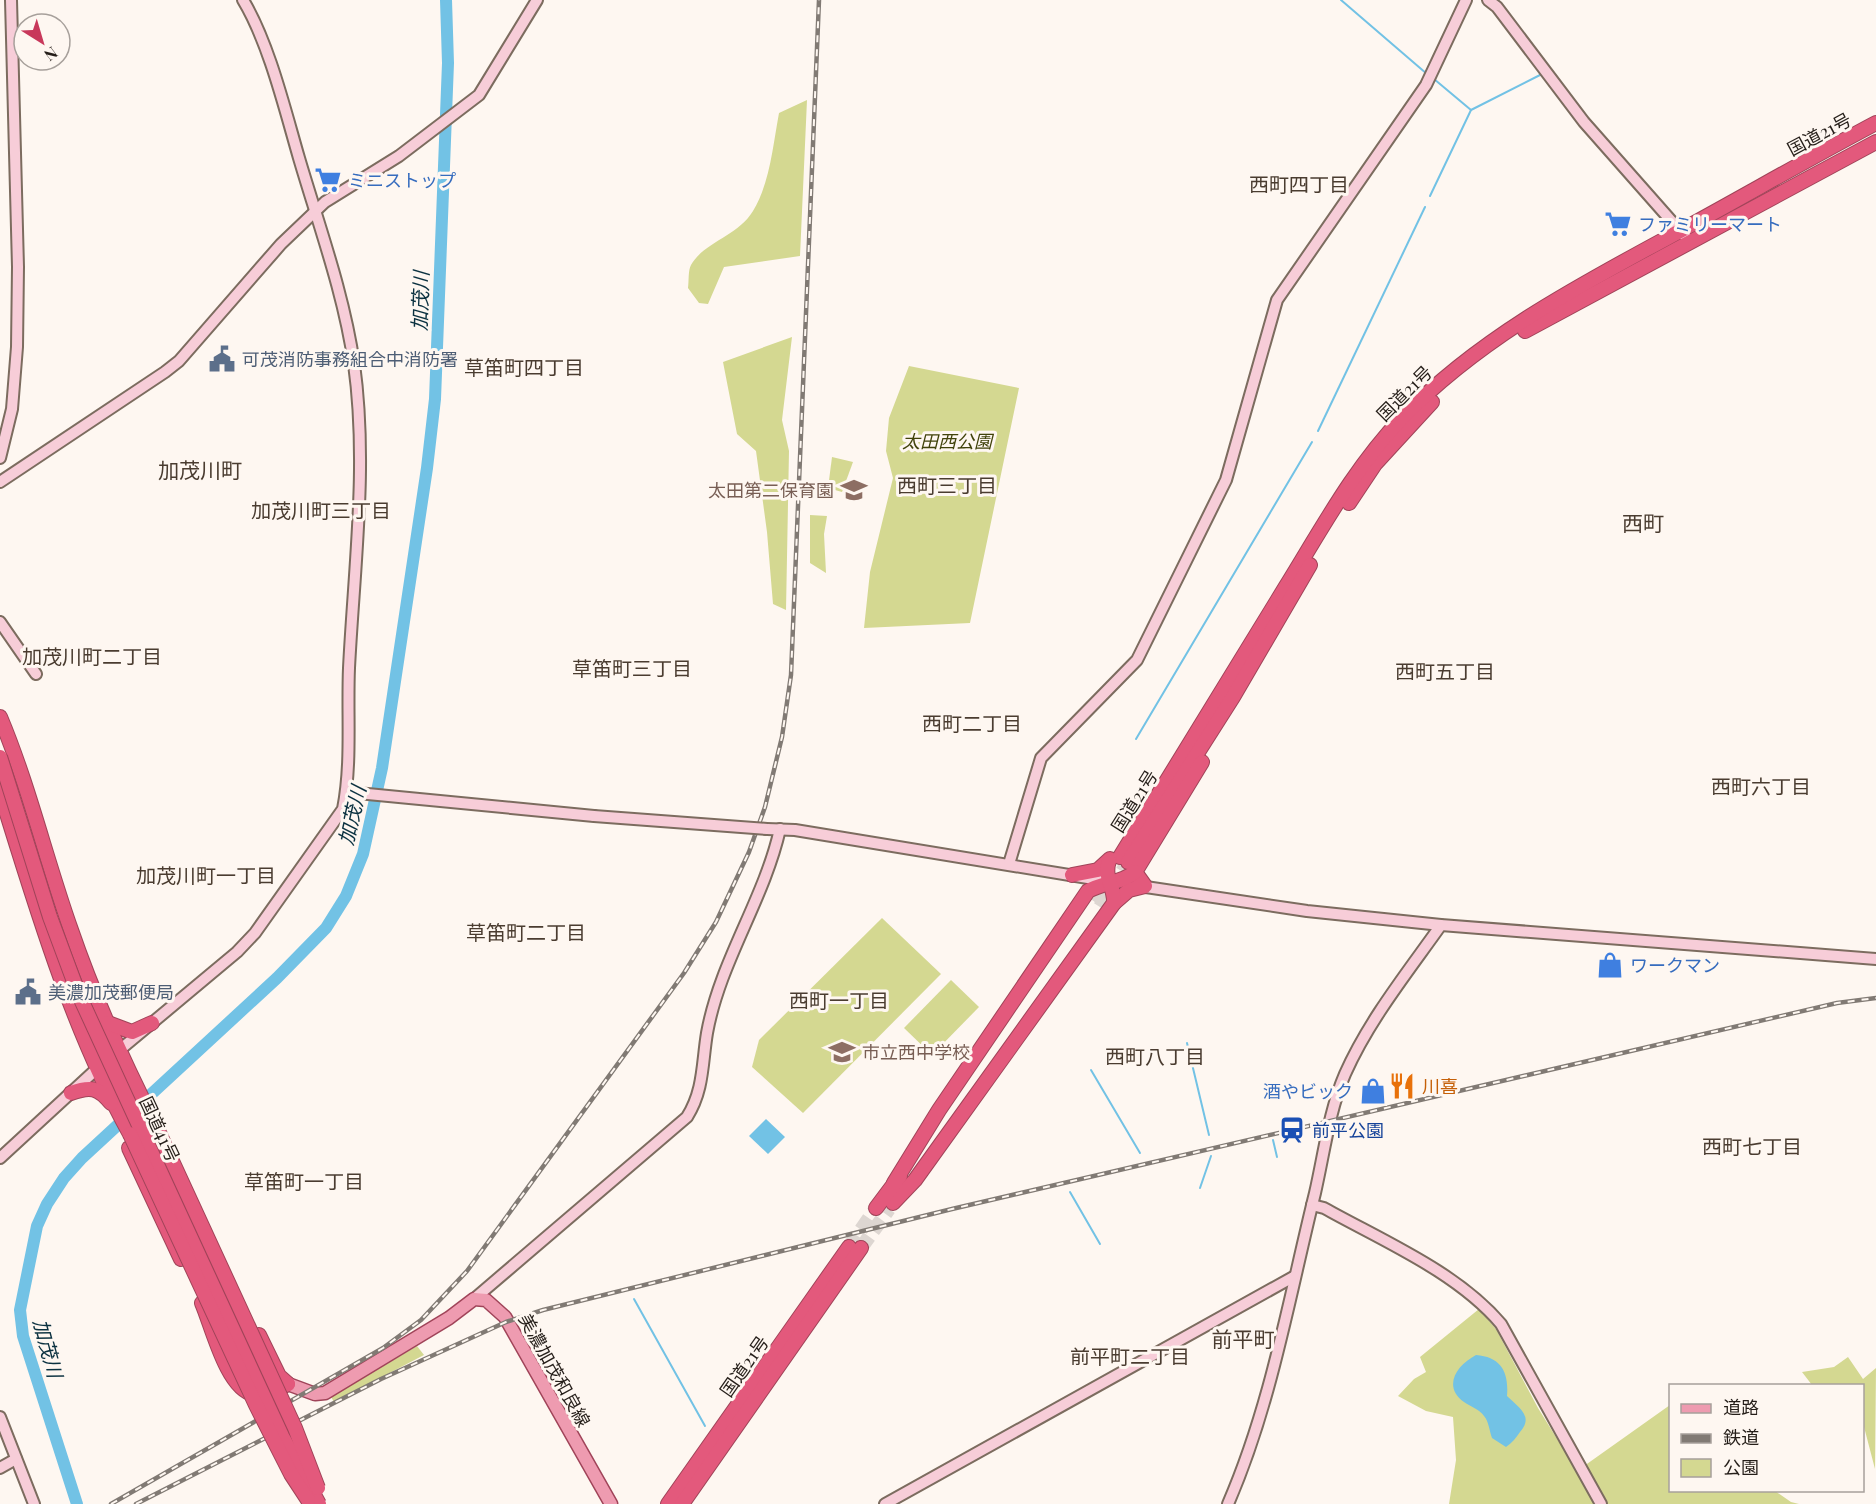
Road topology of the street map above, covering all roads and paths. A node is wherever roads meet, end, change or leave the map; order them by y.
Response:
1 (11, 0) edge
2 (243, 0) edge
3 (537, 0) edge
4 (1466, 0) edge
5 (1488, 0) edge
6 (1876, 123) edge
7 (1876, 142) edge
8 (315, 212) junction
9 (1684, 236) junction
10 (0, 458) edge
11 (0, 482) edge
12 (0, 622) edge
13 (36, 674) dead end
14 (0, 717) edge
15 (0, 757) edge
16 (0, 766) edge
17 (0, 791) edge
18 (347, 792) junction
19 (780, 829) junction
20 (1123, 863) junction
21 (1009, 864) junction
22 (1072, 875) junction
23 (1109, 881) junction
24 (1144, 886) junction
25 (1093, 899) junction
26 (1114, 903) junction
27 (1441, 925) junction
28 (1876, 959) edge
29 (86, 969) junction
30 (108, 1023) junction
31 (152, 1023) junction
32 (119, 1051) junction
33 (99, 1068) junction
34 (71, 1093) junction
35 (150, 1107) junction
36 (124, 1121) junction
37 (0, 1158) edge
38 (1312, 1205) junction
39 (886, 1207) junction
40 (1295, 1276) junction
41 (474, 1299) junction
42 (288, 1384) junction
43 (0, 1417) edge
44 (16, 1459) junction
45 (0, 1468) edge
46 (315, 1503) edge
47 (34, 1504) edge
48 (611, 1504) edge
49 (668, 1504) edge
50 (682, 1504) edge
51 (885, 1504) edge
52 (1228, 1504) edge
53 (1601, 1504) edge

1 - 10 street
2 - 8 street
3 - 8 street
4 - 21 street
5 - 9 street
6 - 9 highway, 国道21号
7 - 9 highway, 国道21号
8 - 11 street
8 - 18 street
9 - 20 highway, 国道21号
9 - 20 highway, 国道21号
12 - 13 street
14 - 29 highway
15 - 46 highway, 国道41号, bridge
16 - 46 highway, 国道41号, bridge
17 - 33 highway
18 - 19 street, bridge
18 - 31 street
19 - 21 street
19 - 41 street
20 - 22 highway
20 - 23 highway
20 - 23 highway
20 - 24 highway
21 - 22 street
22 - 23 street
22 - 25 highway
23 - 24 street
23 - 25 highway
23 - 26 highway
24 - 26 highway
24 - 27 street
25 - 39 highway
25 - 39 highway
26 - 39 highway
27 - 28 street
27 - 38 street
29 - 30 highway
29 - 33 highway
30 - 31 highway
30 - 32 highway
31 - 32 street
32 - 33 street
32 - 35 highway
32 - 36 highway
33 - 34 street
33 - 36 highway
34 - 36 highway
34 - 37 street
35 - 42 highway
35 - 46 highway, bridge
36 - 42 highway
36 - 46 highway, bridge
38 - 40 street
38 - 53 street
40 - 51 street
40 - 52 street
41 - 42 main road
41 - 48 main road, 美濃加茂和良線
43 - 44 street
44 - 45 street
44 - 47 street
49 - 50 highway, 国道21号

